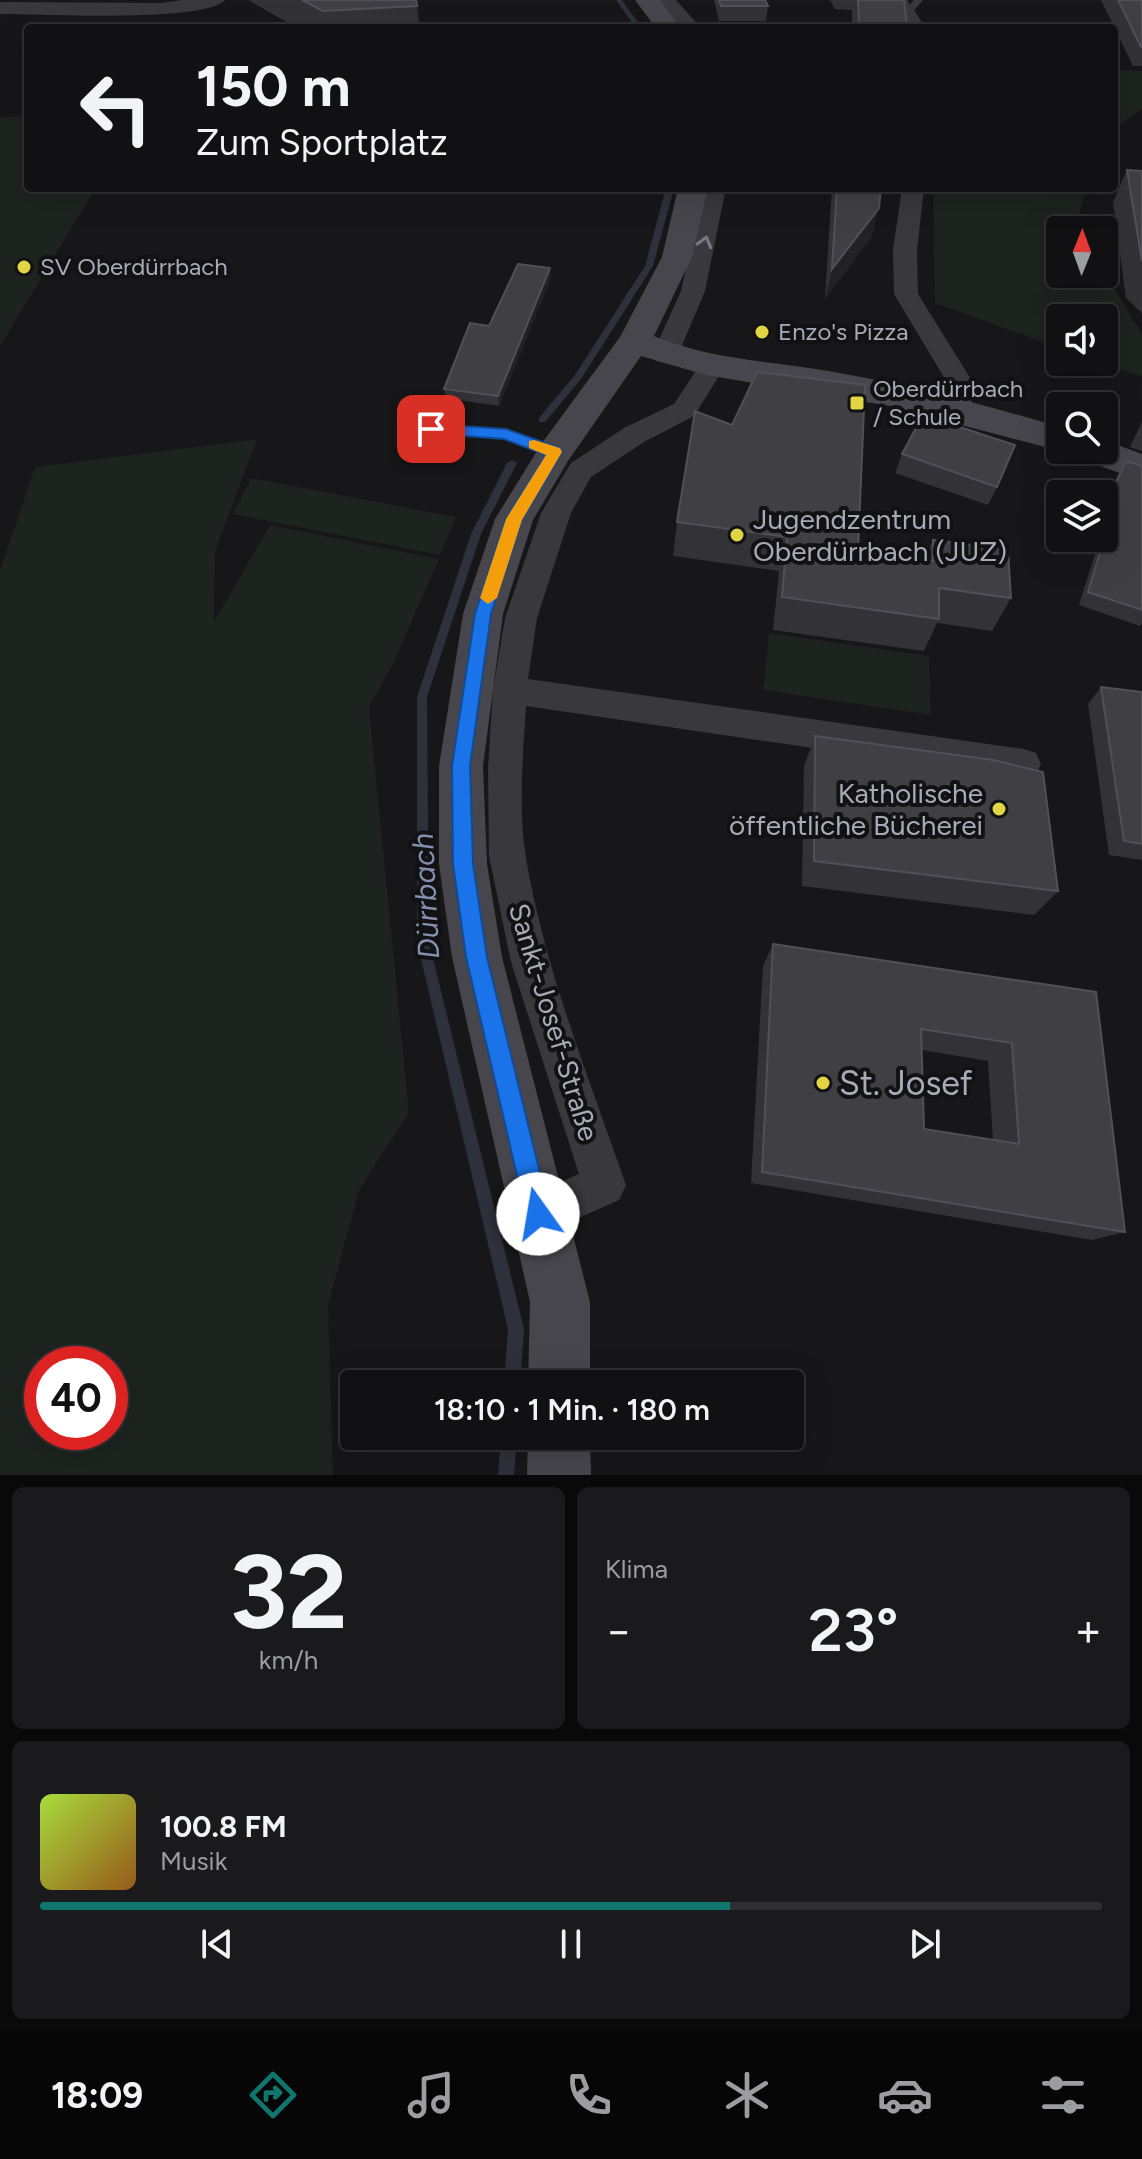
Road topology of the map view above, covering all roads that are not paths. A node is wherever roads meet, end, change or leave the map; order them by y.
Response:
1 (216, 0) edge
2 (647, 0) edge
3 (666, 0) edge
4 (0, 8) edge
5 (666, 24) edge
6 (687, 24) edge
7 (692, 192) edge
8 (714, 192) edge
9 (912, 192) edge
10 (650, 347) junction
11 (714, 363) junction
12 (957, 408) junction
13 (431, 429) dead end
14 (1046, 435) edge
15 (555, 452) junction
16 (1118, 459) edge
17 (1142, 468) edge
18 (510, 690) junction
19 (1024, 764) edge
20 (538, 1214) junction
21 (559, 1370) edge
22 (559, 1450) edge
23 (559, 1475) edge

1 - 4 street
2 - 5 street
3 - 6 street
7 - 10 street
10 -> 8 street
9 - 12 street
10 - 11 street
10 - 15 street
11 - 12 street
11 - 18 street, Sankt-Josef-Straße
12 - 14 street
13 - 15 lane
15 - 20 street
16 - 17 street
18 - 19 street
18 - 20 street, Sankt-Josef-Straße
20 - 21 street
22 - 23 street

